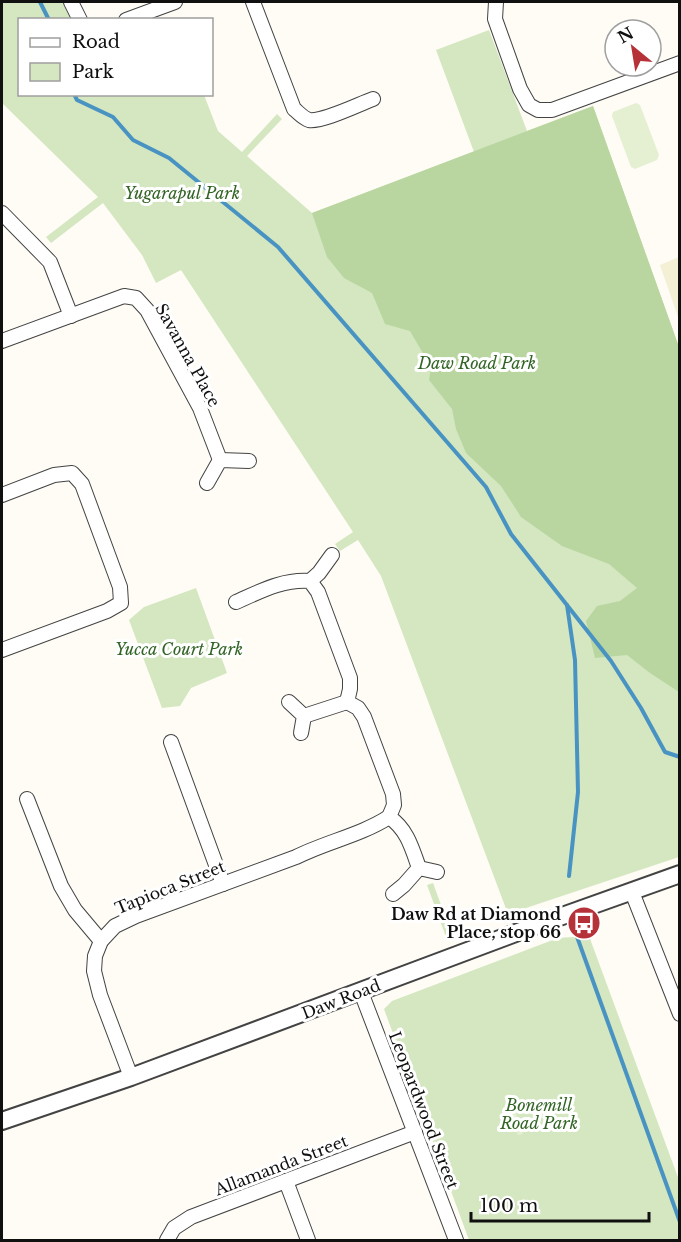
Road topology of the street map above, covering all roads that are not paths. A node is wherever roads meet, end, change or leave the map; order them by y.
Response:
1 (71, 2) edge
2 (175, 2) edge
3 (253, 2) edge
4 (496, 2) edge
5 (79, 18) edge
6 (131, 18) edge
7 (680, 63) edge
8 (373, 99) dead end
9 (2, 213) edge
10 (71, 316) junction
11 (2, 341) edge
12 (220, 460) junction
13 (249, 461) dead end
14 (207, 483) dead end
15 (2, 495) edge
16 (332, 555) dead end
17 (310, 581) junction
18 (236, 602) dead end
19 (2, 650) edge
20 (289, 702) dead end
21 (347, 702) junction
22 (303, 716) junction
23 (301, 733) dead end
24 (171, 742) dead end
25 (27, 799) dead end
26 (389, 817) junction
27 (419, 868) junction
28 (437, 872) dead end
29 (680, 874) edge
30 (223, 884) junction
31 (632, 892) junction
32 (393, 894) dead end
33 (101, 941) junction
34 (361, 992) junction
35 (680, 1014) edge
36 (131, 1077) junction
37 (2, 1121) edge
38 (415, 1132) junction
39 (286, 1181) junction
40 (167, 1240) edge
41 (308, 1240) edge
42 (456, 1240) edge

1 - 5 street
2 - 6 street
3 - 8 street
4 - 7 street
9 - 10 street
10 - 11 street, Savanna Place
10 - 12 street, Savanna Place
12 - 13 street
12 - 14 street
15 - 19 street
16 - 17 street
17 - 18 street
17 - 21 street
20 - 22 street
21 - 22 street
21 - 26 street
22 - 23 street
24 - 30 street
25 - 33 street
26 - 27 street
26 - 30 street, Tapioca Street
27 - 28 street
27 - 32 street
29 - 31 street, Daw Road
30 - 33 street, Tapioca Street
31 - 34 street, Daw Road
31 - 35 street
33 - 36 street
34 - 36 street, Daw Road
34 - 38 street, Leopardwood Street
36 - 37 street, Daw Road
38 - 39 street, Allamanda Street
38 - 42 street, Leopardwood Street
39 - 40 street, Allamanda Street
39 - 41 street

